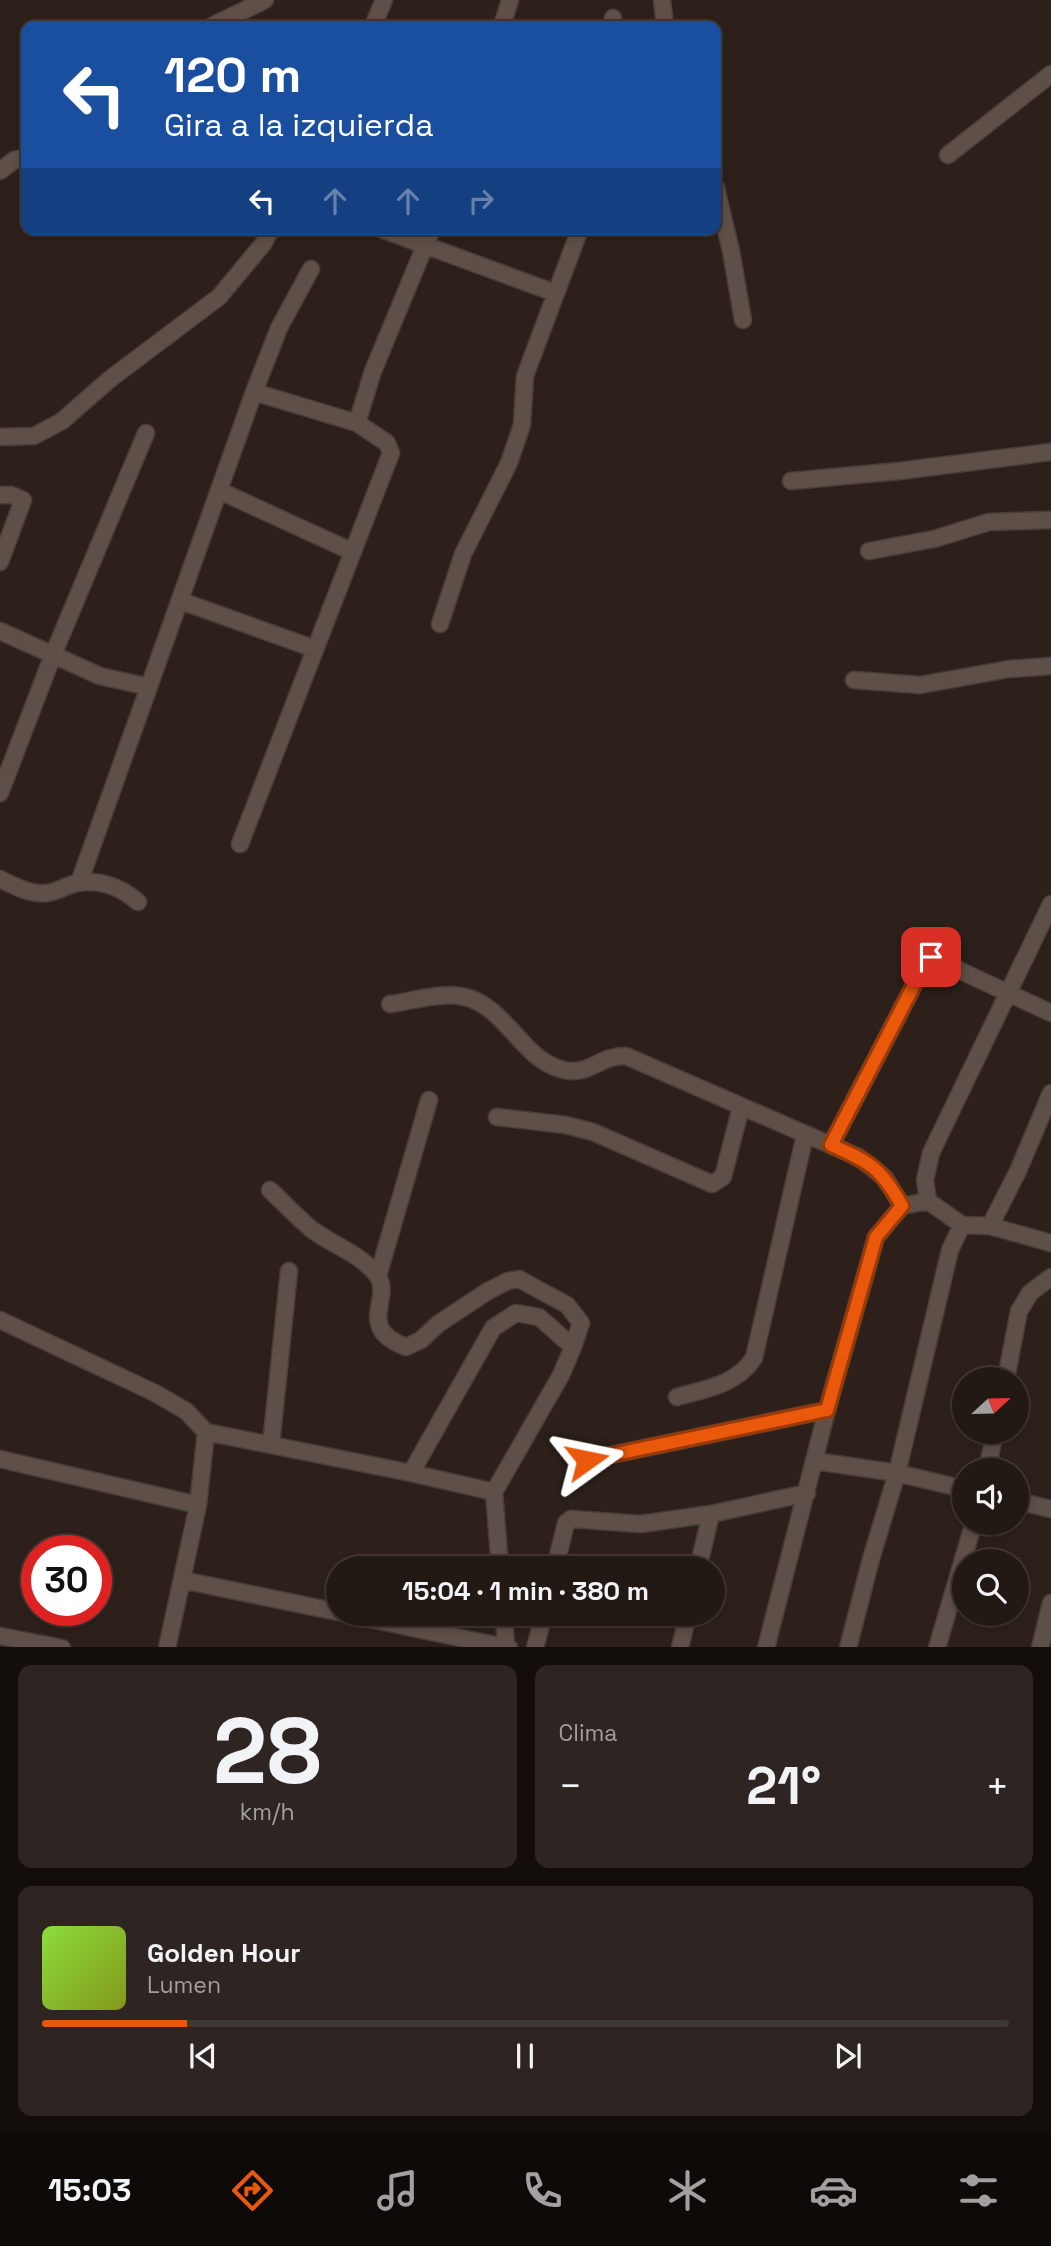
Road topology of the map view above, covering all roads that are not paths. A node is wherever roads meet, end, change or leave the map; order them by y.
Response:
1 (265, 0) edge
2 (384, 0) edge
3 (510, 0) edge
4 (662, 0) edge
5 (222, 21) edge
6 (375, 21) edge
7 (504, 21) edge
8 (664, 21) edge
9 (1051, 74) edge
10 (948, 155) dead end
11 (21, 158) edge
12 (0, 171) edge
13 (721, 209) edge
14 (268, 235) edge
15 (398, 235) edge
16 (430, 235) edge
17 (578, 235) edge
18 (426, 245) junction
19 (311, 269) dead end
20 (555, 293) junction
21 (743, 320) dead end
22 (254, 392) junction
23 (357, 423) junction
24 (146, 433) dead end
25 (0, 437) edge
26 (1051, 452) edge
27 (791, 481) dead end
28 (220, 491) junction
29 (0, 495) edge
30 (1051, 520) edge
31 (869, 551) dead end
32 (353, 552) junction
33 (0, 562) edge
34 (181, 601) junction
35 (440, 624) dead end
36 (0, 631) edge
37 (315, 649) junction
38 (53, 655) junction
39 (1051, 666) edge
40 (854, 680) dead end
41 (149, 687) junction
42 (0, 793) edge
43 (240, 844) dead end
44 (0, 879) edge
45 (79, 883) junction
46 (138, 902) dead end
47 (1051, 904) edge
48 (1009, 992) junction
49 (390, 1004) dead end
50 (1051, 1013) edge
51 (1051, 1093) edge
52 (429, 1100) dead end
53 (741, 1107) junction
54 (497, 1117) dead end
55 (805, 1135) junction
56 (831, 1145) junction
57 (270, 1190) dead end
58 (928, 1201) junction
59 (902, 1206) junction
60 (962, 1225) junction
61 (990, 1226) junction
62 (1051, 1243) edge
63 (289, 1271) dead end
64 (378, 1276) junction
65 (1051, 1277) edge
66 (0, 1320) edge
67 (573, 1348) junction
68 (1008, 1367) edge
69 (677, 1397) dead end
70 (827, 1410) junction
71 (206, 1432) junction
72 (271, 1445) junction
73 (0, 1459) edge
74 (587, 1460) dead end
75 (816, 1461) junction
76 (411, 1473) junction
77 (897, 1473) junction
78 (952, 1486) edge
79 (494, 1492) junction
80 (807, 1493) junction
81 (1029, 1504) edge
82 (198, 1505) junction
83 (1051, 1509) edge
84 (711, 1514) junction
85 (970, 1535) edge
86 (499, 1556) edge
87 (558, 1556) edge
88 (701, 1556) edge
89 (182, 1580) junction
90 (1051, 1603) edge
91 (326, 1610) edge
92 (405, 1626) edge
93 (505, 1626) edge
94 (541, 1626) edge
95 (685, 1626) edge
96 (0, 1636) edge
97 (62, 1647) edge
98 (167, 1647) edge
99 (507, 1647) edge
100 (535, 1647) edge
101 (680, 1647) edge
102 (766, 1647) edge
103 (848, 1647) edge
104 (937, 1647) edge
105 (1040, 1647) edge

1 - 5 street
2 - 6 street
3 - 7 street
4 - 8 street
9 - 10 street
11 - 12 street
13 - 21 street
14 - 25 street
15 - 18 street
16 - 18 street
17 - 20 street
18 - 20 street
18 - 23 street
19 - 22 street
20 - 35 street
22 - 23 street
22 - 28 street
23 - 32 street
24 - 38 street
26 - 27 street
28 - 32 street
28 - 34 street
29 - 33 street
30 - 31 street
32 - 37 street
34 - 37 street
34 - 41 street
36 - 38 street
37 - 43 street
38 - 41 street
38 - 42 street
39 - 40 street
41 - 45 street
44 - 45 street
45 - 46 street
47 - 48 street
48 - 50 street
48 - 56 street
48 - 58 street
49 - 53 street
51 - 61 street
52 - 64 street
53 - 54 street
53 - 55 street
55 - 56 street
55 - 69 street
56 - 59 street
57 - 64 street
58 - 59 street
58 - 60 street
59 - 70 street
60 - 61 street
60 - 77 street
61 - 62 street
63 - 72 street
64 - 67 street
65 - 68 street
66 - 71 street
67 - 76 street
67 - 79 street
70 - 74 street
70 - 75 street
71 - 72 street
71 - 82 street
72 - 76 street
73 - 82 street
75 - 77 street
75 - 80 street
76 - 79 street
77 - 78 street
77 - 103 street
79 - 86 street
80 - 84 street
80 - 102 street
81 - 83 street
82 - 89 street
84 - 87 street
84 - 88 street
85 - 104 street
89 - 91 street
89 - 98 street
90 - 105 street
92 - 99 street
93 - 99 street
94 - 100 street
95 - 101 street
96 - 97 street

